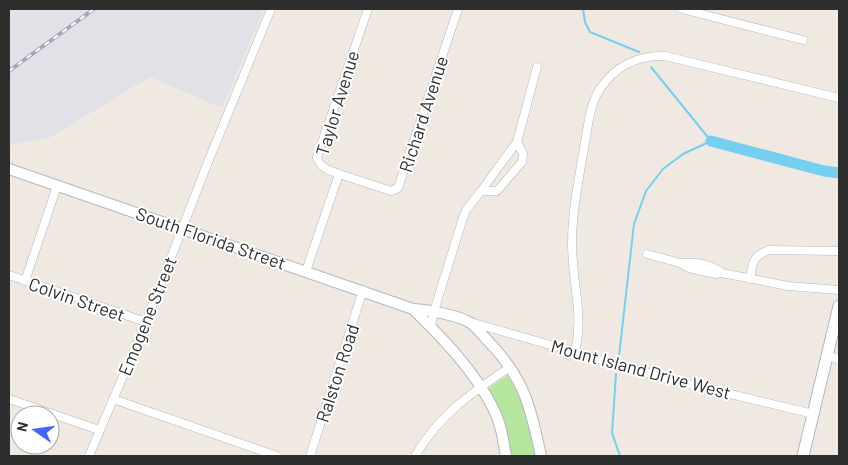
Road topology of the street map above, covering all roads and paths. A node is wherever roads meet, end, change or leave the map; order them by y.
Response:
1 (270, 9) edge
2 (368, 9) edge
3 (458, 9) edge
4 (683, 9) edge
5 (803, 40) dead end
6 (537, 67) dead end
7 (839, 98) edge
8 (517, 142) junction
9 (9, 169) edge
10 (339, 174) junction
11 (57, 186) junction
12 (481, 191) junction
13 (182, 228) junction
14 (839, 251) edge
15 (647, 254) dead end
16 (306, 271) junction
17 (9, 275) edge
18 (750, 279) junction
19 (25, 281) junction
20 (363, 290) junction
21 (839, 290) edge
22 (839, 306) edge
23 (413, 309) junction
24 (434, 311) junction
25 (146, 322) junction
26 (469, 322) junction
27 (431, 326) junction
28 (575, 352) junction
29 (827, 356) junction
30 (839, 359) edge
31 (510, 367) junction
32 (481, 386) junction
33 (9, 399) edge
34 (113, 399) junction
35 (813, 414) junction
36 (99, 430) junction
37 (89, 456) edge
38 (277, 456) edge
39 (310, 456) edge
40 (415, 456) edge
41 (506, 456) edge
42 (541, 456) edge
43 (803, 456) edge

1 - 13 street, Emogene Street
2 - 10 street, Taylor Avenue
3 - 10 street, Richard Avenue
4 - 5 street
6 - 8 street
7 - 28 street
8 - 12 street
8 - 12 street
9 - 11 street, South Florida Street
10 - 16 street, Taylor Avenue
11 - 13 street, South Florida Street
11 - 19 street
12 - 24 street
13 - 16 street, South Florida Street
13 - 25 street, Emogene Street
14 - 18 street
15 - 18 street
16 - 20 street, South Florida Street
17 - 19 street, Colvin Street
18 - 21 street
19 - 25 street, Colvin Street
20 - 23 street, South Florida Street
20 - 39 street, Ralston Road
22 - 29 main road
23 - 24 street, South Florida Street
23 - 27 street, South Florida Street
24 - 26 street, South Florida Street
24 - 27 street
25 - 34 street, Emogene Street
26 - 28 street, Mount Island Drive West
26 - 31 street
27 - 32 street, South Florida Street
28 - 35 street, Mount Island Drive West
29 - 30 street
29 - 35 main road
31 - 32 street
31 - 42 street
32 - 40 street
32 - 41 street, South Florida Street
33 - 36 street
34 - 36 street, Emogene Street
34 - 38 street
35 - 43 main road
36 - 37 street, Emogene Street

